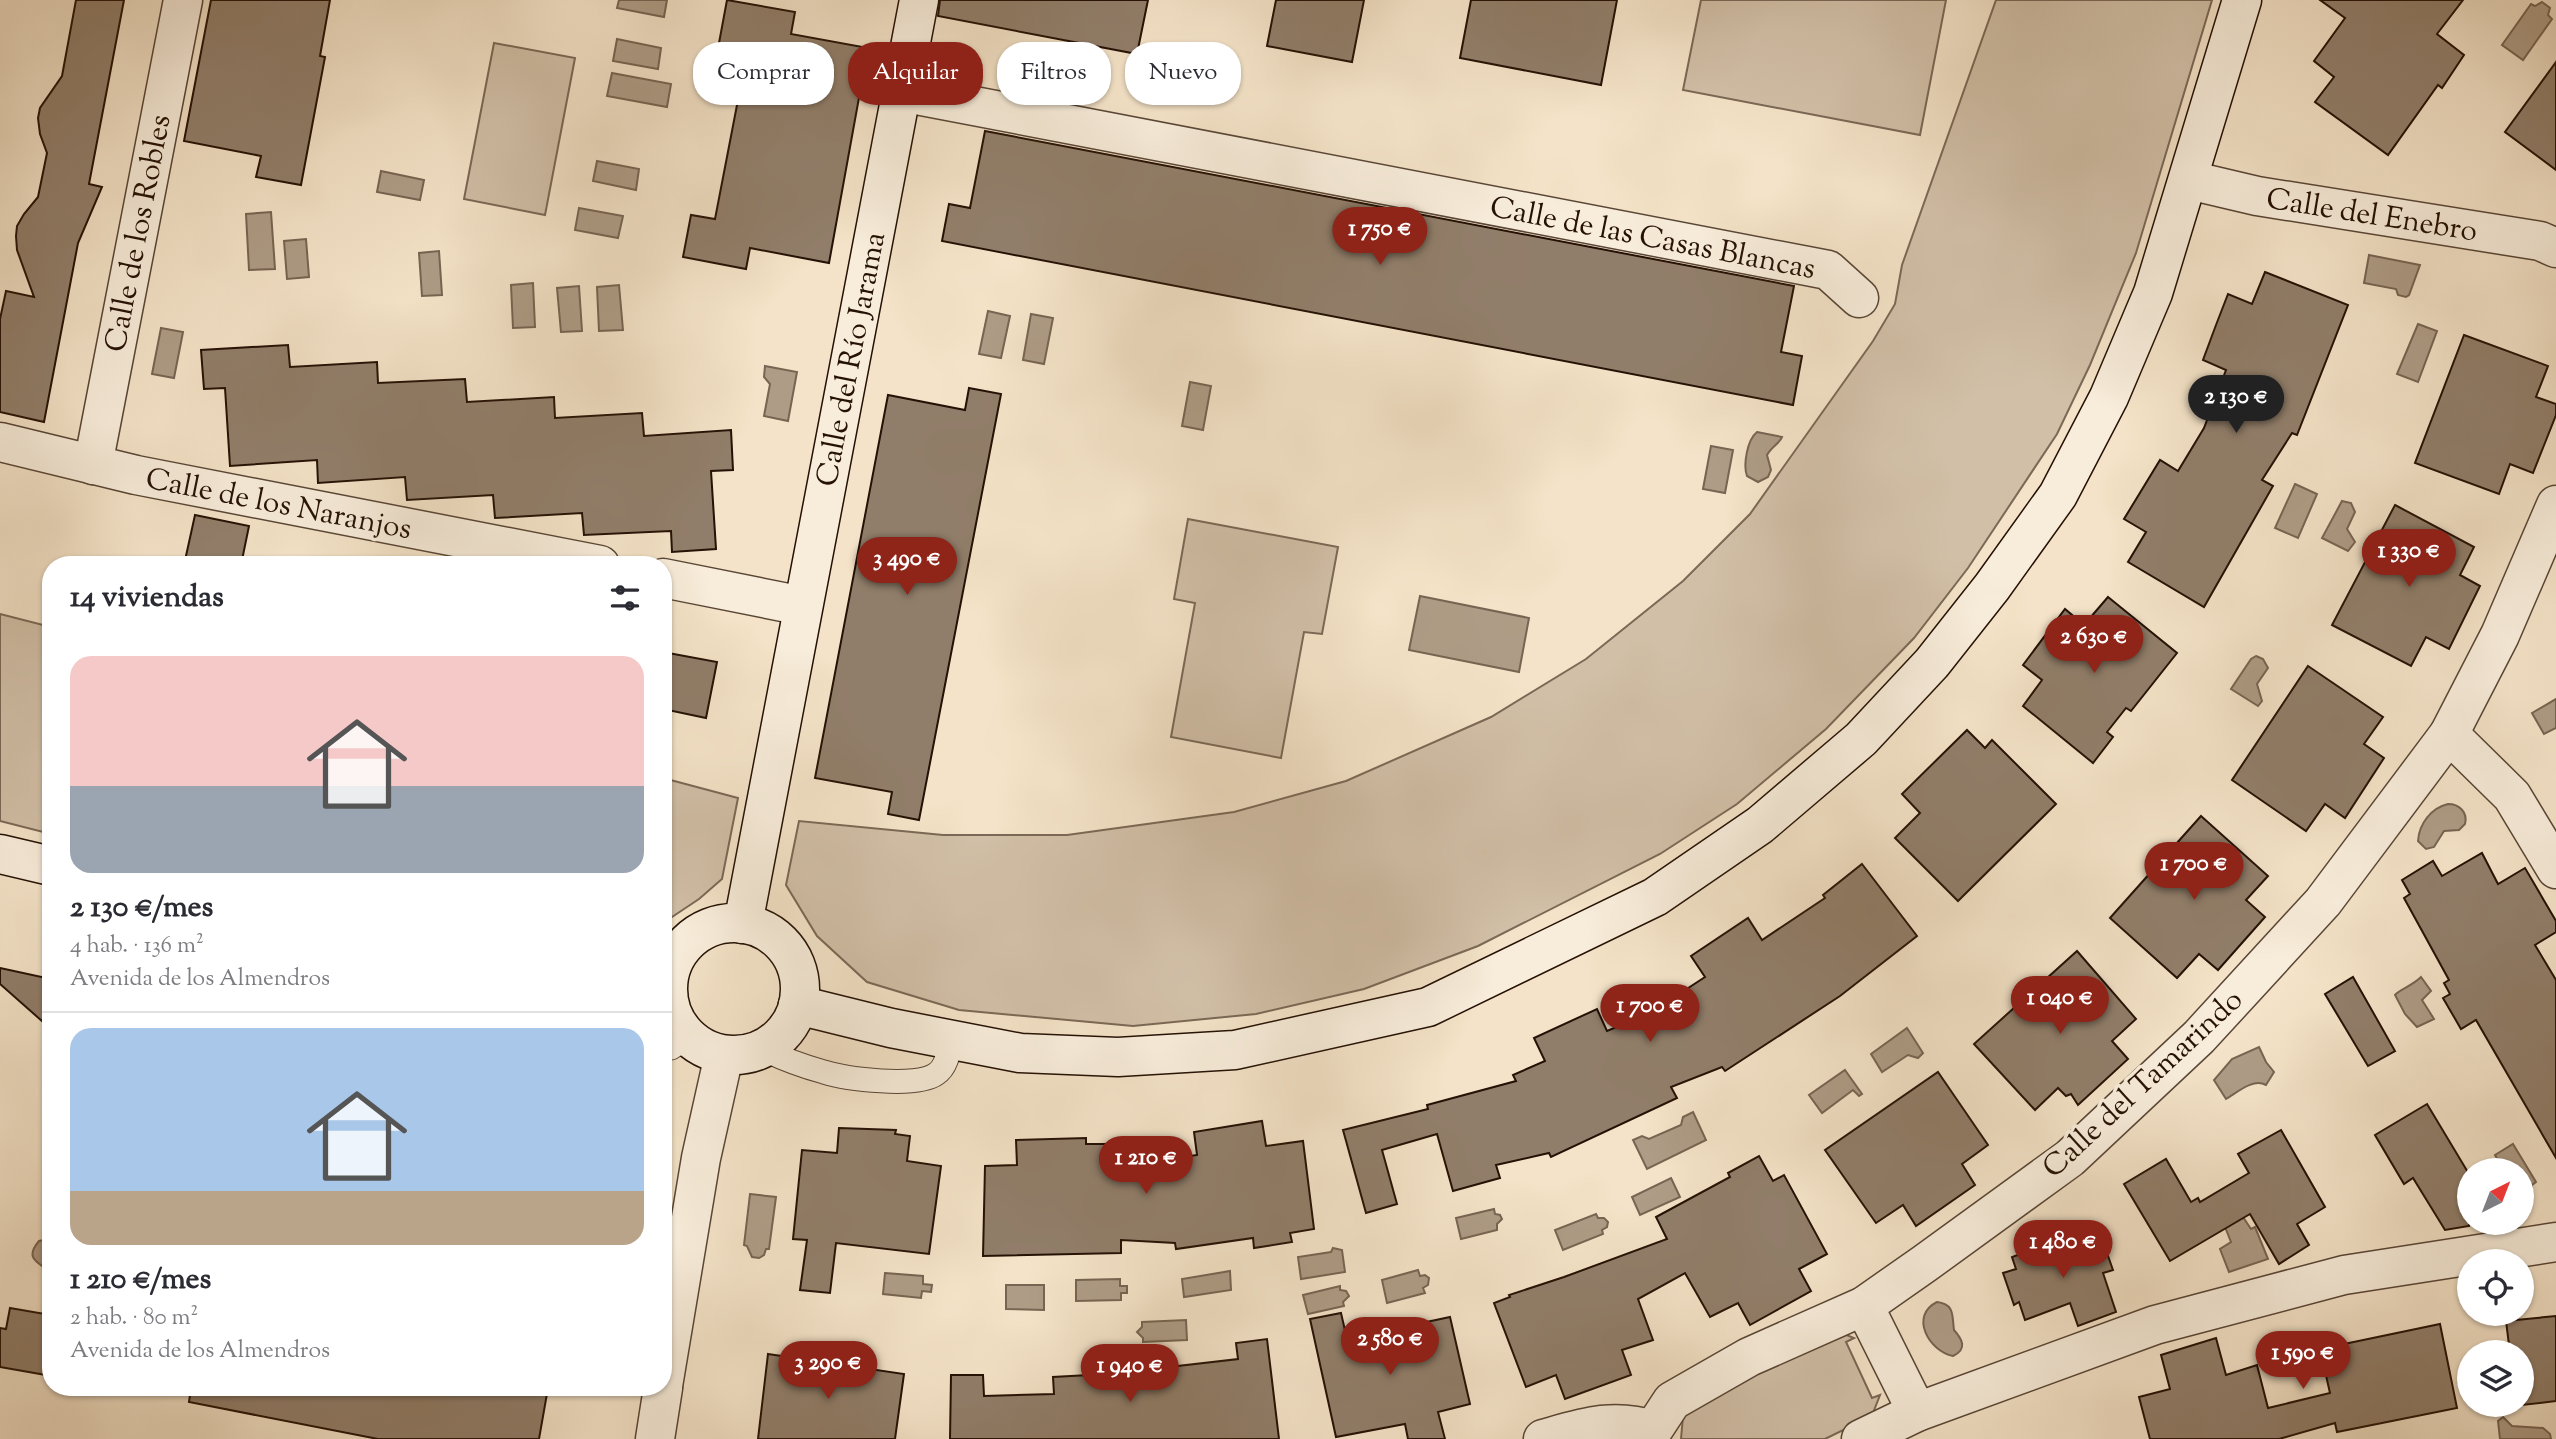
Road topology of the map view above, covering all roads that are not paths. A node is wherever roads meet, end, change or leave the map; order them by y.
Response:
1 (183, 0) edge
2 (919, 0) edge
3 (2242, 0) edge
4 (911, 42) edge
5 (899, 105) edge
6 (969, 105) edge
7 (2189, 180) junction
8 (2556, 247) edge
9 (1859, 298) dead end
10 (0, 442) edge
11 (93, 465) junction
12 (2556, 505) edge
13 (554, 556) edge
14 (672, 580) edge
15 (803, 606) junction
16 (2449, 734) junction
17 (0, 854) edge
18 (42, 864) edge
19 (2556, 869) edge
20 (743, 924) junction
21 (672, 964) edge
22 (798, 1006) junction
23 (672, 1009) edge
24 (951, 1040) junction
25 (676, 1042) edge
26 (762, 1049) junction
27 (724, 1055) junction
28 (2556, 1242) edge
29 (1864, 1306) junction
30 (672, 1333) edge
31 (661, 1396) edge
32 (1917, 1412) junction
33 (1655, 1434) edge
34 (654, 1439) edge
35 (1543, 1439) edge
36 (1861, 1439) edge

1 - 11 street, Calle de los Robles
2 - 4 street, Calle del Río Jarama
3 - 7 street
5 - 15 street, Calle del Río Jarama
6 - 9 street, Calle de las Casas Blancas
7 - 8 street, Calle del Enebro
7 - 24 street
10 - 11 street, Calle de los Naranjos
11 - 13 street, Calle de los Naranjos
12 - 16 street, Calle del Tamarindo
14 - 15 street
15 - 20 street, Calle del Río Jarama
16 - 19 street
16 - 29 street, Calle del Tamarindo
17 - 18 street
20 - 21 street
20 - 22 street
22 - 24 street
22 - 26 street
23 - 25 street
24 - 26 lane
25 - 27 street
26 - 27 street
27 - 30 street
28 - 32 street
29 - 32 street
29 - 33 street, Calle del Tamarindo
31 - 34 street
32 - 36 street
33 - 35 street, Calle del Tamarindo

